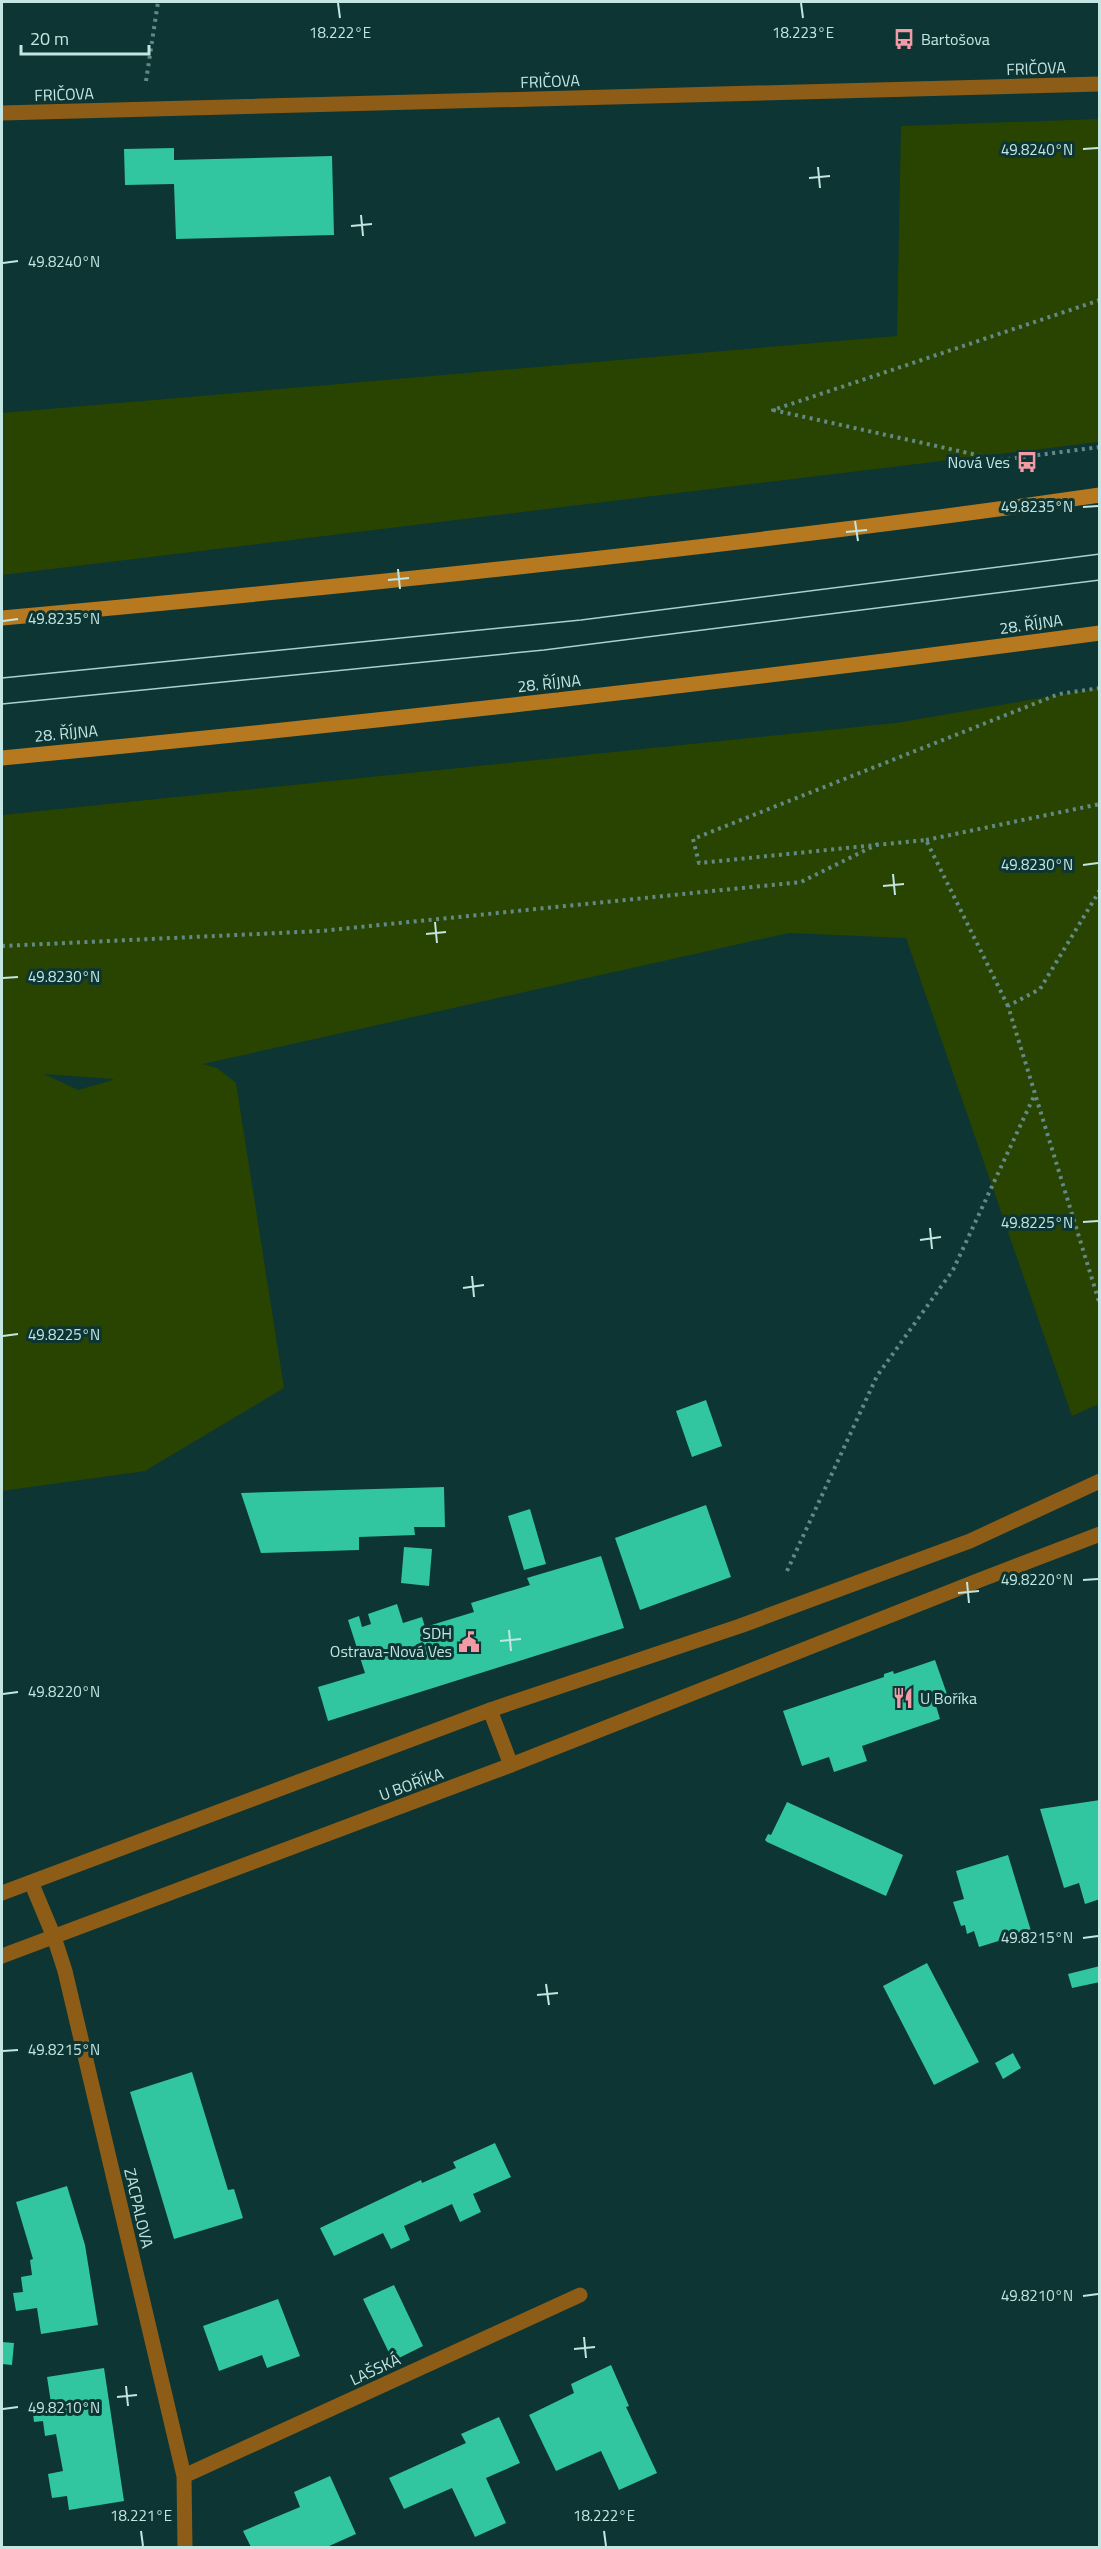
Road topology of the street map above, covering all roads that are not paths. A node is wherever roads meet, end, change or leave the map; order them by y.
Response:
1 (1100, 84) edge
2 (2, 113) edge
3 (1100, 495) edge
4 (2, 618) edge
5 (1100, 633) edge
6 (2, 758) edge
7 (1100, 1481) edge
8 (1100, 1534) edge
9 (490, 1710) junction
10 (512, 1765) junction
11 (31, 1882) junction
12 (2, 1893) edge
13 (54, 1937) junction
14 (2, 1956) edge
15 (580, 2295) dead end
16 (184, 2476) junction
17 (185, 2547) edge

1 - 2 street, FRIČOVA
3 - 4 main road
5 - 6 main road, 28. ŘÍJNA
7 - 9 street
8 - 10 street, U BOŘÍKA
9 - 10 street
9 - 11 street
10 - 13 street, U BOŘÍKA
11 - 12 street
11 - 13 street, ZACPALOVA
13 - 14 street, U BOŘÍKA
13 - 16 street, ZACPALOVA
15 - 16 street, LAŠSKÁ
16 - 17 street, ZACPALOVA

